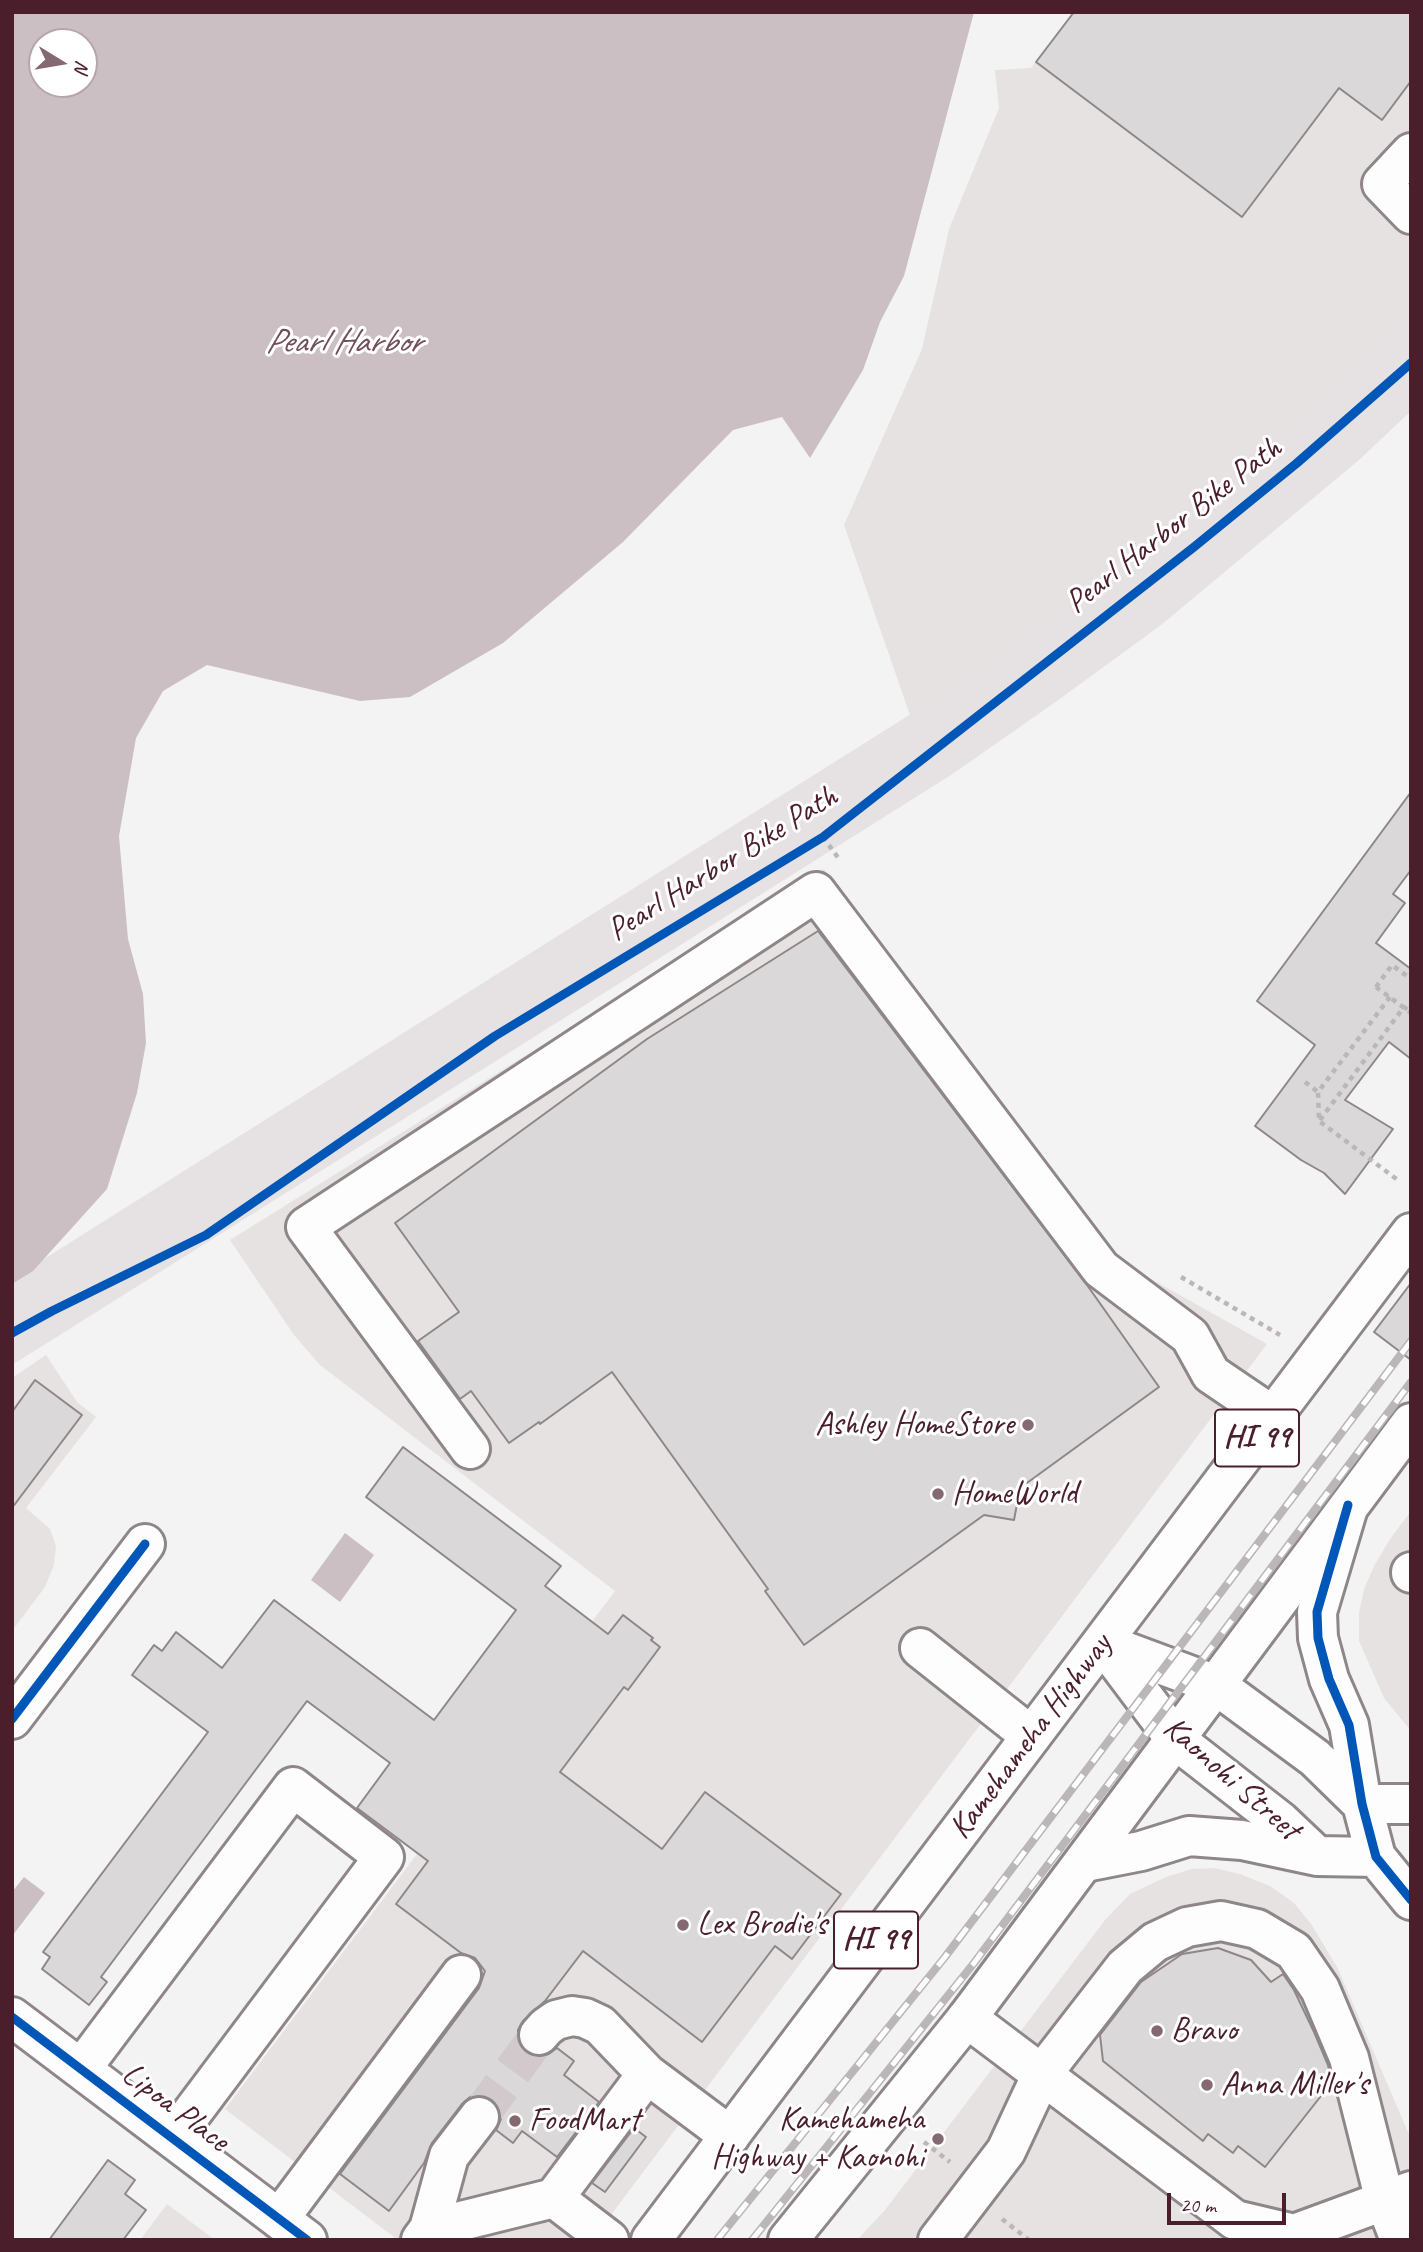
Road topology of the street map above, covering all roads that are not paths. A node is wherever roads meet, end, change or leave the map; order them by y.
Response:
1 (1411, 153) edge
2 (1411, 214) edge
3 (1411, 1233) edge
4 (1273, 1416) junction
5 (1411, 1423) edge
6 (470, 1449) dead end
7 (1348, 1505) junction
8 (145, 1544) dead end
9 (1103, 1643) junction
10 (920, 1648) dead end
11 (1216, 1685) junction
12 (12, 1719) edge
13 (1031, 1735) junction
14 (1176, 1740) junction
15 (1362, 1804) junction
16 (1411, 1804) edge
17 (1317, 1856) junction
18 (1376, 1857) junction
19 (1085, 1862) junction
20 (1411, 1900) edge
21 (461, 1975) dead end
22 (967, 2018) junction
23 (14, 2021) edge
24 (539, 2035) tunnel mouth
25 (81, 2069) junction
26 (648, 2074) junction
27 (1042, 2074) junction
28 (478, 2117) tunnel mouth
29 (730, 2136) junction
30 (173, 2138) junction
31 (1398, 2196) edge
32 (554, 2198) junction
33 (293, 2229) edge
34 (1227, 2230) edge
35 (425, 2234) edge
36 (1295, 2237) edge
37 (609, 2240) edge
38 (651, 2240) edge
39 (788, 2240) edge
40 (939, 2240) edge
41 (1400, 2240) edge

1 - 2 main road
3 - 4 main road, Kamehameha Highway / HI 99
4 - 6 main road
4 - 9 main road, Kamehameha Highway / HI 99
5 - 7 main road
7 - 11 main road
7 - 15 main road
8 - 12 main road
9 - 11 main road, Kaonohi Street
9 - 13 main road, Kamehameha Highway / HI 99
9 - 14 main road, Kaonohi Street
10 - 13 main road
11 - 14 main road
11 - 15 main road, Kaonohi Street
13 - 29 main road, Kamehameha Highway / HI 99
14 - 17 main road, Kaonohi Street
14 - 19 main road
15 - 16 main road
15 - 18 main road
17 - 18 main road, Kaonohi Street
17 - 19 main road
18 - 20 main road
19 - 22 main road
21 - 33 main road
22 - 27 main road
22 - 39 main road
23 - 25 main road, Lipoa Place
24 - 26 main road
25 - 30 main road, Lipoa Place
25 - 30 main road
26 - 29 main road
26 - 32 main road
27 - 31 main road
27 - 34 main road
27 - 40 main road
28 - 35 main road
29 - 38 main road, Kamehameha Highway / HI 99
30 - 33 main road, Lipoa Place
31 - 36 main road
31 - 41 main road
32 - 35 main road
32 - 37 main road
34 - 36 main road

